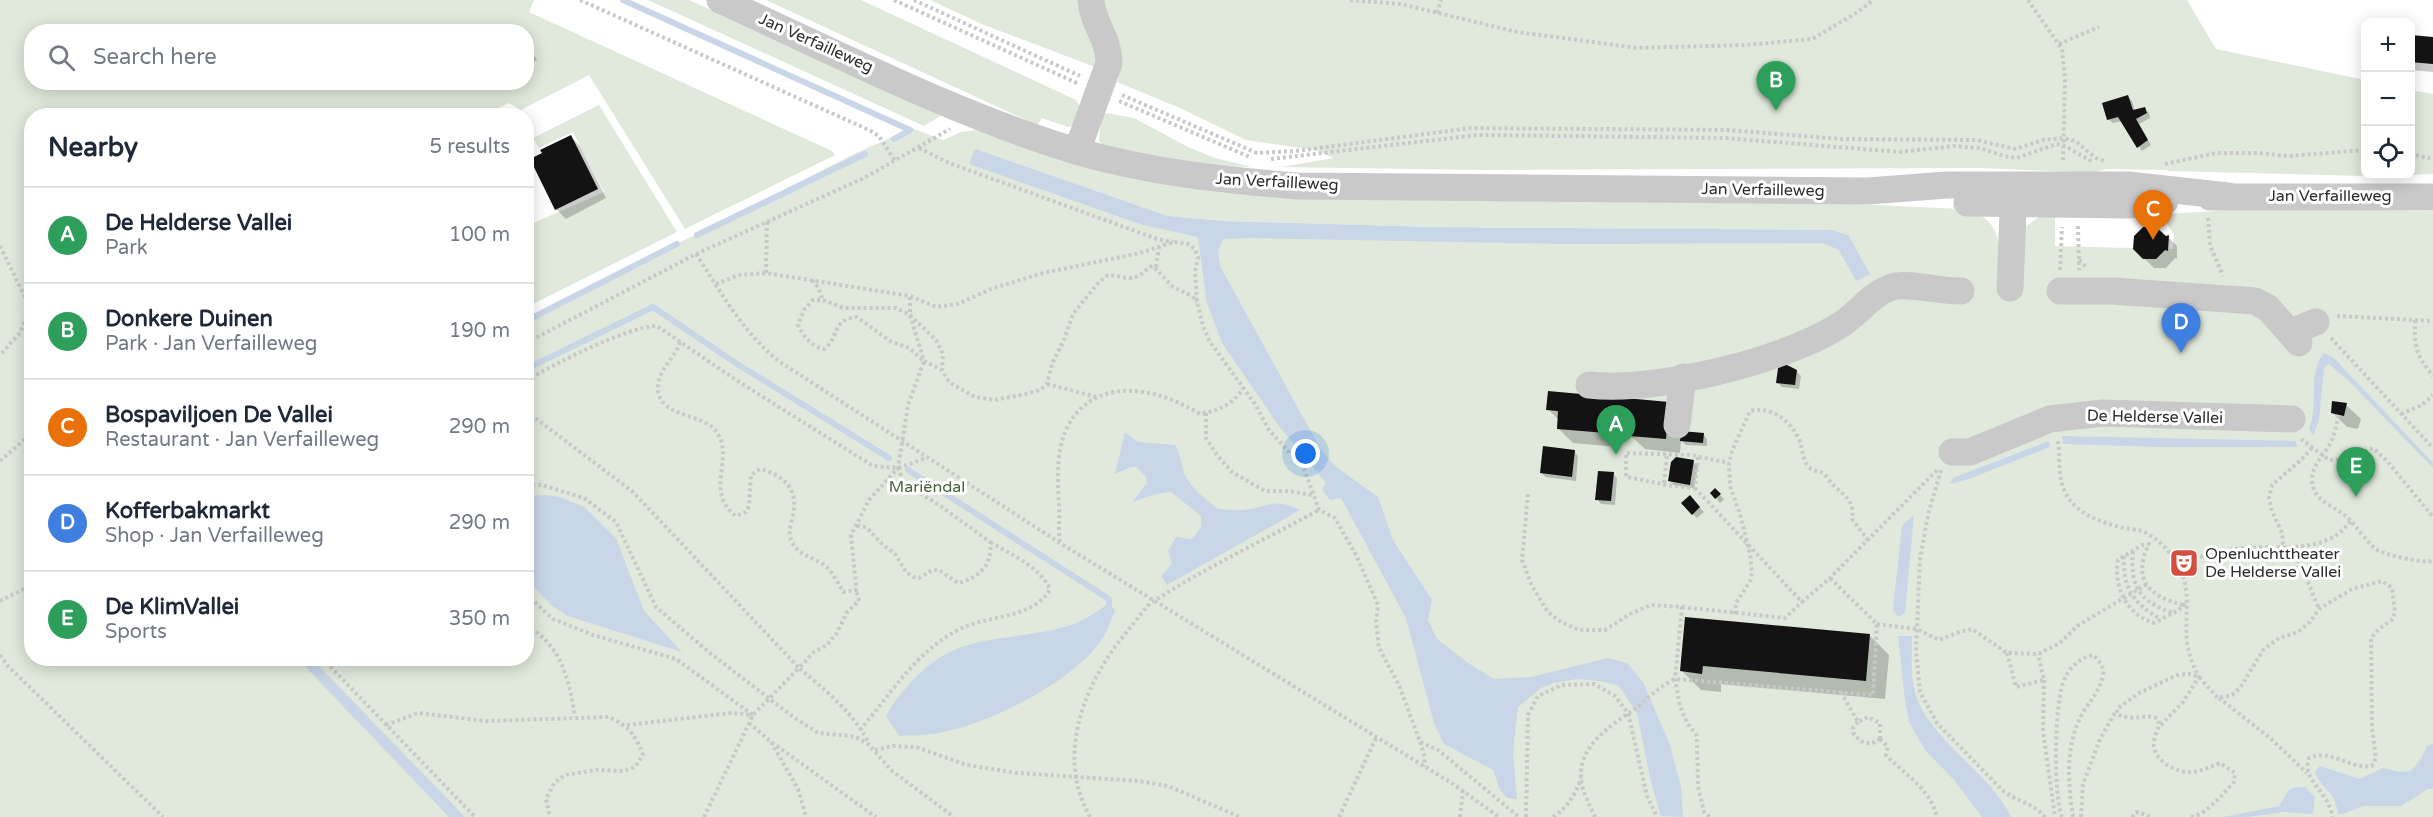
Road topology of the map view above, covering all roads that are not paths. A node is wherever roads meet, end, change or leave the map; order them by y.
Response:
1 (720, 0) edge
2 (1091, 0) edge
3 (1077, 151) junction
4 (2013, 195) junction
5 (2220, 196) junction
6 (2433, 197) edge
7 (2010, 288) dead end
8 (1961, 291) dead end
9 (2060, 291) dead end
10 (2324, 319) road end
11 (1683, 378) junction
12 (1589, 385) dead end
13 (2292, 419) road end
14 (1677, 425) dead end
15 (1952, 452) dead end

1 - 3 street, Jan Verfailleweg
2 - 3 street
3 - 4 street, Jan Verfailleweg
4 - 5 street, Jan Verfailleweg
4 - 5 street, Jan Verfailleweg
4 - 7 street
5 - 6 street, Jan Verfailleweg
8 - 11 street
9 - 10 street
11 - 12 street
11 - 14 street
13 - 15 street, De Helderse Vallei

